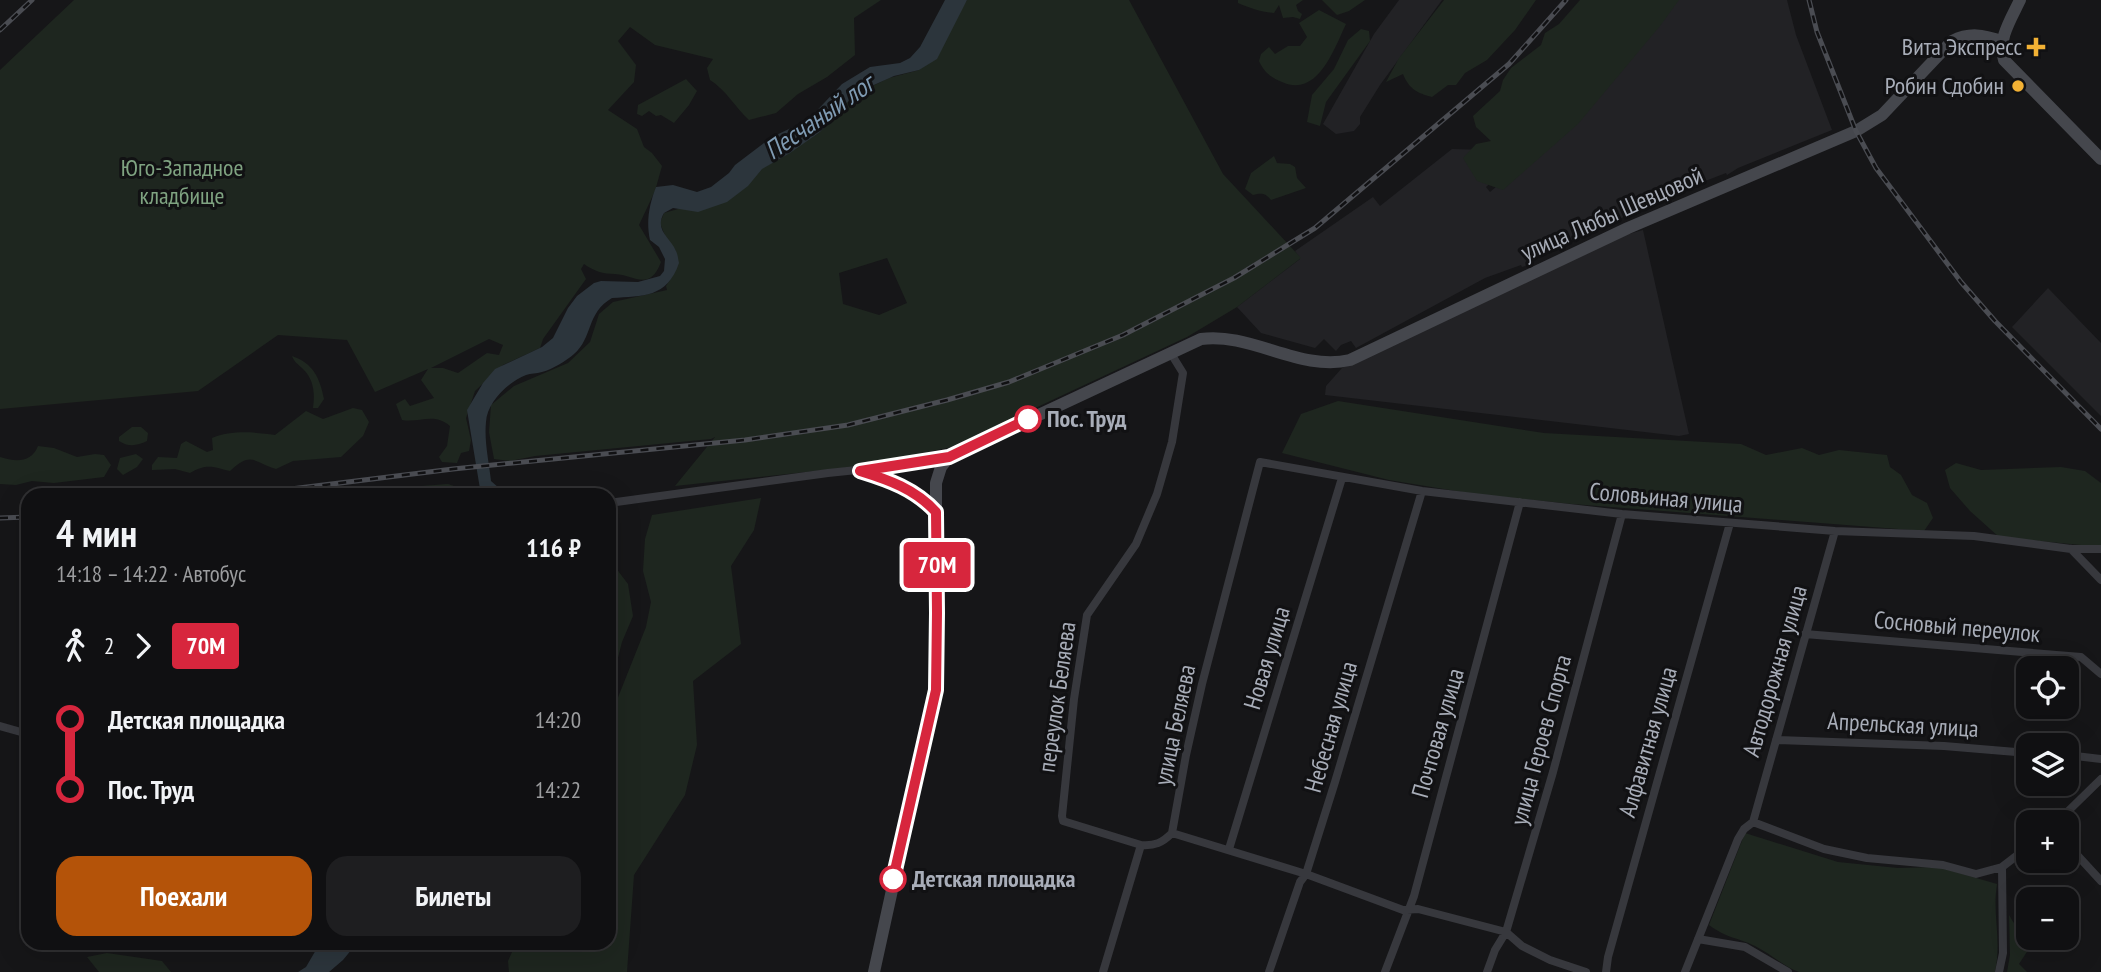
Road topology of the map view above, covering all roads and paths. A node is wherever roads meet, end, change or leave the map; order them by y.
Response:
1 (2020, 0) edge
2 (2002, 41) junction
3 (2101, 159) edge
4 (1170, 352) junction
5 (949, 457) junction
6 (1260, 462) joint
7 (860, 471) junction
8 (1342, 478) junction
9 (1422, 491) junction
10 (616, 502) edge
11 (1520, 502) junction
12 (936, 512) junction
13 (1622, 514) junction
14 (1730, 523) junction
15 (1835, 531) junction
16 (2071, 549) junction
17 (2101, 549) edge
18 (2101, 580) edge
19 (1805, 634) junction
20 (2101, 674) edge
21 (0, 726) edge
22 (21, 732) edge
23 (1776, 740) junction
24 (2016, 752) edge
25 (2079, 756) edge
26 (2101, 759) edge
27 (2101, 779) edge
28 (2069, 810) edge
29 (1753, 822) junction
30 (1172, 833) junction
31 (1141, 845) junction
32 (1229, 849) junction
33 (2016, 856) edge
34 (2079, 857) edge
35 (2002, 867) junction
36 (1306, 874) junction
37 (2101, 881) edge
38 (1409, 909) junction
39 (1506, 932) junction
40 (1698, 939) junction
41 (874, 972) edge
42 (1102, 972) edge
43 (1269, 972) edge
44 (1385, 972) edge
45 (1487, 972) edge
46 (1586, 972) edge
47 (1606, 972) edge
48 (1685, 972) edge
49 (1788, 972) edge
50 (1999, 972) edge

1 - 2 street
2 - 3 street
2 - 4 street, улица Любы Шевцовой
4 - 5 street, улица Любы Шевцовой
4 - 31 street, переулок Беляева
5 - 7 street
5 - 12 street
6 - 8 street, Соловьиная улица
6 - 30 street, улица Беляева
7 - 10 street
7 - 12 street
8 - 9 street, Соловьиная улица
8 - 32 street, Новая улица
9 - 11 street, Соловьиная улица
9 - 36 street, Небесная улица
11 - 13 street, Соловьиная улица
11 - 38 street, Почтовая улица
12 - 41 street
13 - 14 street, Соловьиная улица
13 - 39 street, улица Героев Спорта
14 - 15 street, Соловьиная улица
14 - 47 street, Алфавитная улица
15 - 16 street, Соловьиная улица
15 - 19 street, Автодорожная улица
16 - 17 street, Соловьиная улица
16 - 18 street
19 - 20 street, Сосновый переулок
19 - 23 street, Автодорожная улица
21 - 22 street
23 - 24 street, Апрельская улица
23 - 29 street, Автодорожная улица
25 - 26 street
27 - 28 street
29 - 35 street
29 - 40 street, Автодорожная улица
30 - 31 street
30 - 32 street
31 - 42 street
32 - 36 street
33 - 35 street
34 - 37 street
35 - 50 street
36 - 38 street
36 - 43 street, Небесная улица
38 - 39 street
38 - 44 street, Почтовая улица
39 - 45 street, улица Героев Спорта
39 - 46 street
40 - 48 street, Автодорожная улица
40 - 49 street

